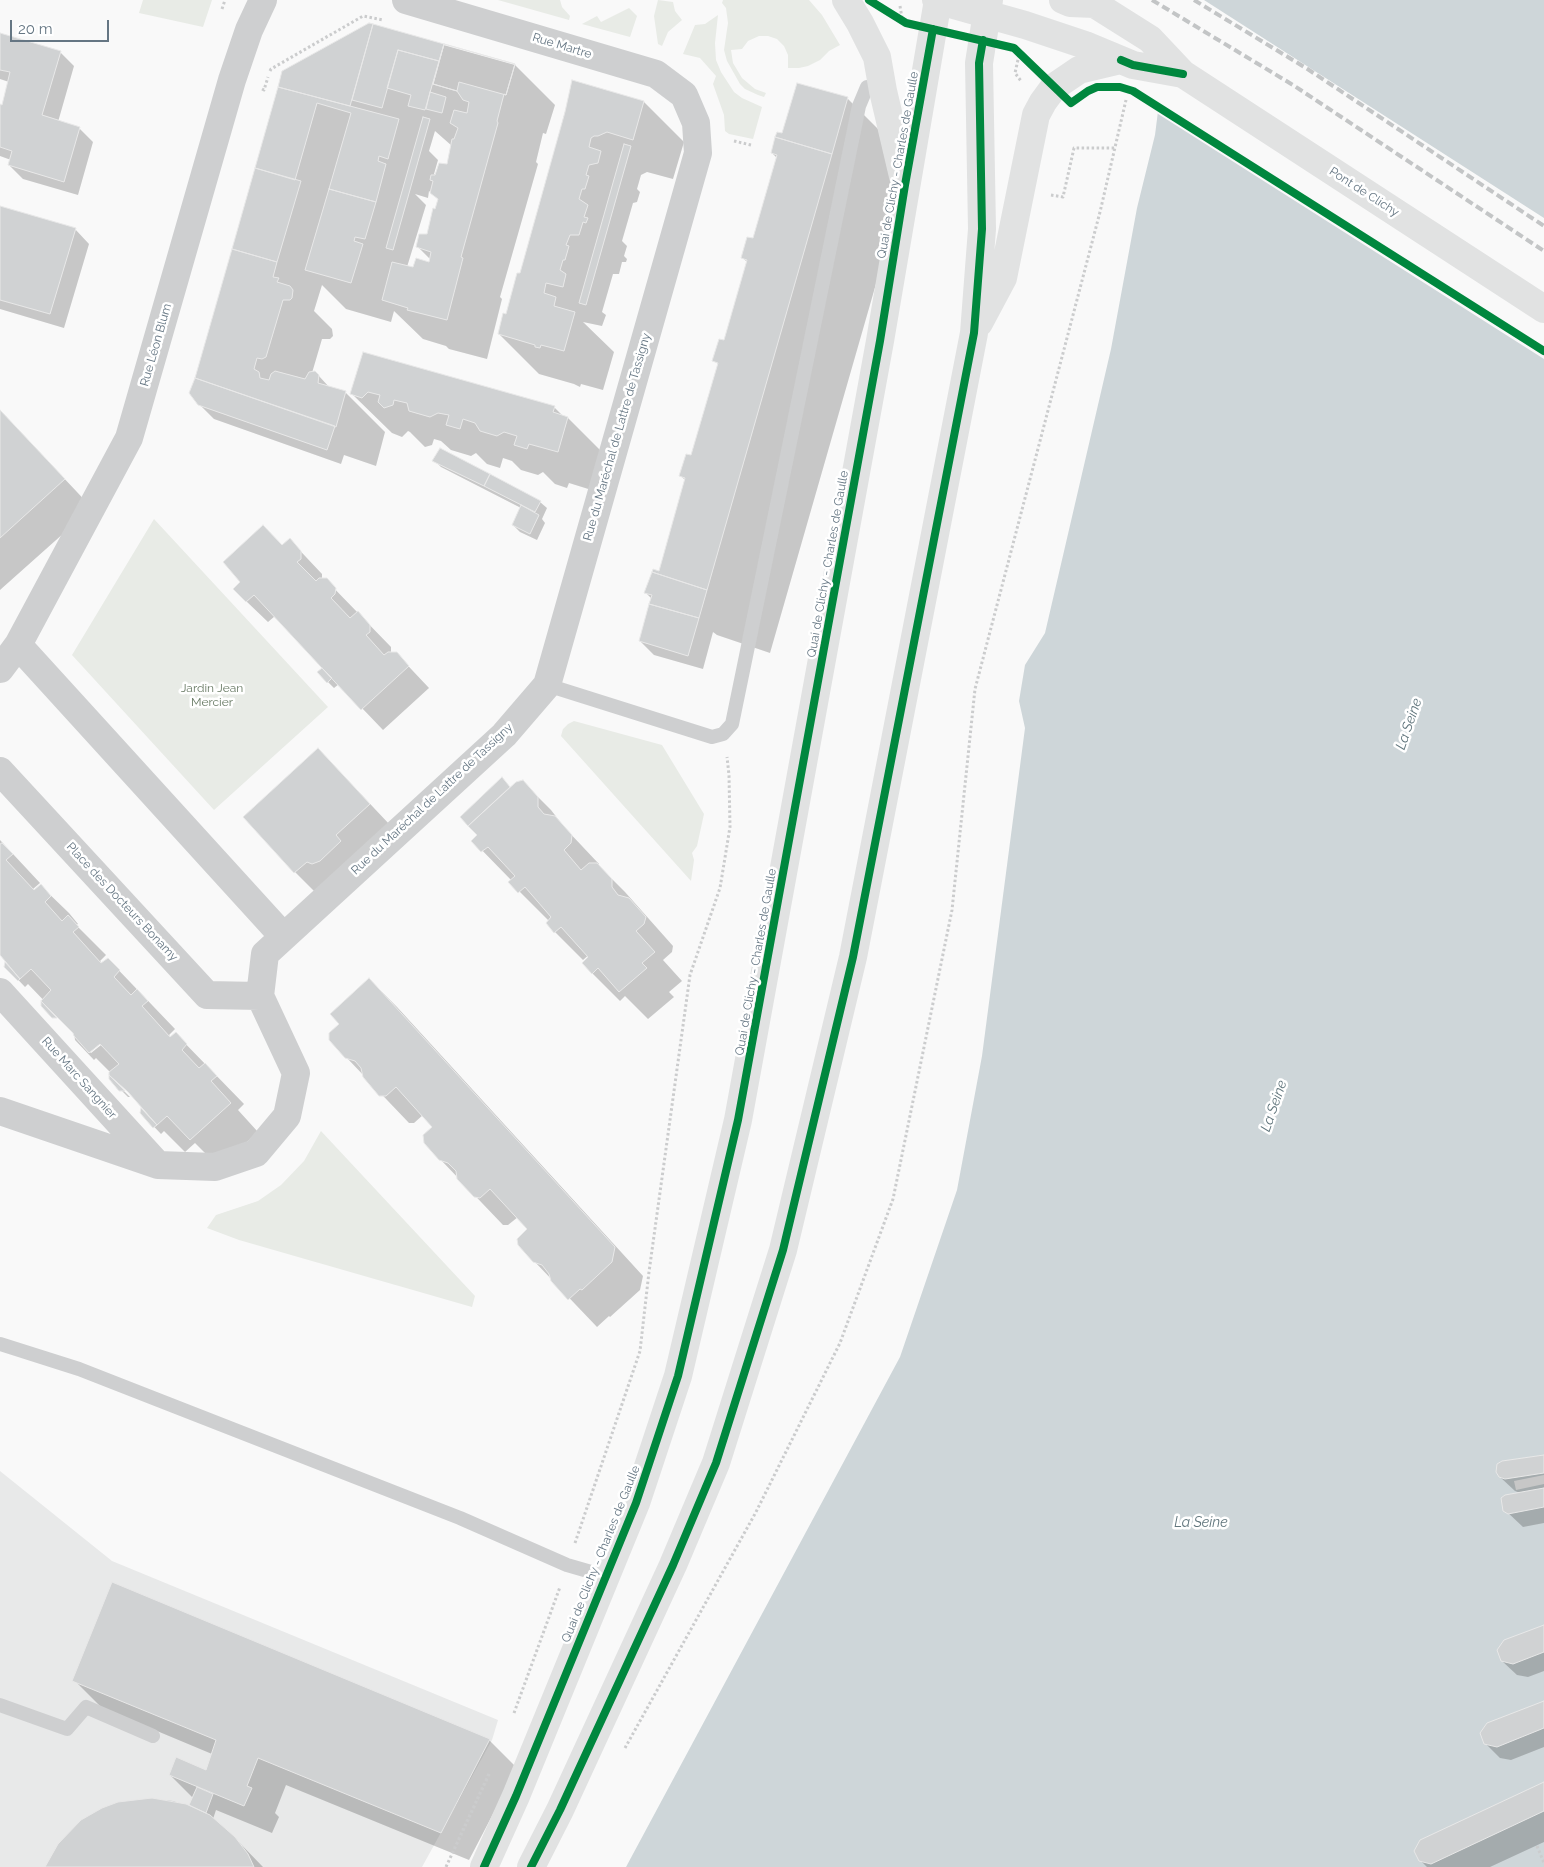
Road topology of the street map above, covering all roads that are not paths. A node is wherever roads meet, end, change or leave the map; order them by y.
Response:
1 (263, 0) edge
2 (406, 0) edge
3 (846, 0) edge
4 (937, 0) edge
5 (1063, 0) edge
6 (1092, 2) edge
7 (999, 15) edge
8 (1082, 58) junction
9 (1183, 74) junction
10 (883, 91) junction
11 (696, 123) joint
12 (905, 185) junction
13 (1544, 309) edge
14 (974, 333) junction
15 (18, 645) junction
16 (0, 670) edge
17 (547, 685) junction
18 (0, 771) edge
19 (283, 936) junction
20 (0, 992) edge
21 (260, 996) junction
22 (0, 1111) edge
23 (158, 1165) junction
24 (0, 1344) edge
25 (605, 1576) junction
26 (0, 1705) edge
27 (153, 1736) dead end
28 (484, 1867) edge
29 (531, 1867) edge

1 - 15 street, Rue Léon Blum
2 - 11 street, Rue Martre
3 - 10 main road
4 - 7 main road
4 - 12 main road, Quai de Clichy - Charles de Gaulle
5 - 6 main road
6 - 9 main road, Pont de Clichy
7 - 8 main road
7 - 14 main road
8 - 9 main road, Pont de Clichy
8 - 14 main road
9 - 13 main road, Pont de Clichy
10 - 12 main road
10 - 17 lane
11 - 17 street, Rue du Maréchal de Lattre de Tassigny
12 - 25 main road, Quai de Clichy - Charles de Gaulle
14 - 29 main road
15 - 16 street, Rue Léon Blum
15 - 19 street
17 - 19 street, Rue du Maréchal de Lattre de Tassigny
18 - 21 street, Place des Docteurs Bonamy
19 - 21 street, Rue du Maréchal de Lattre de Tassigny
20 - 23 street, Rue Marc Sangnier
21 - 23 street
22 - 23 street
24 - 25 lane
25 - 28 main road, Quai de Clichy - Charles de Gaulle
26 - 27 lane

